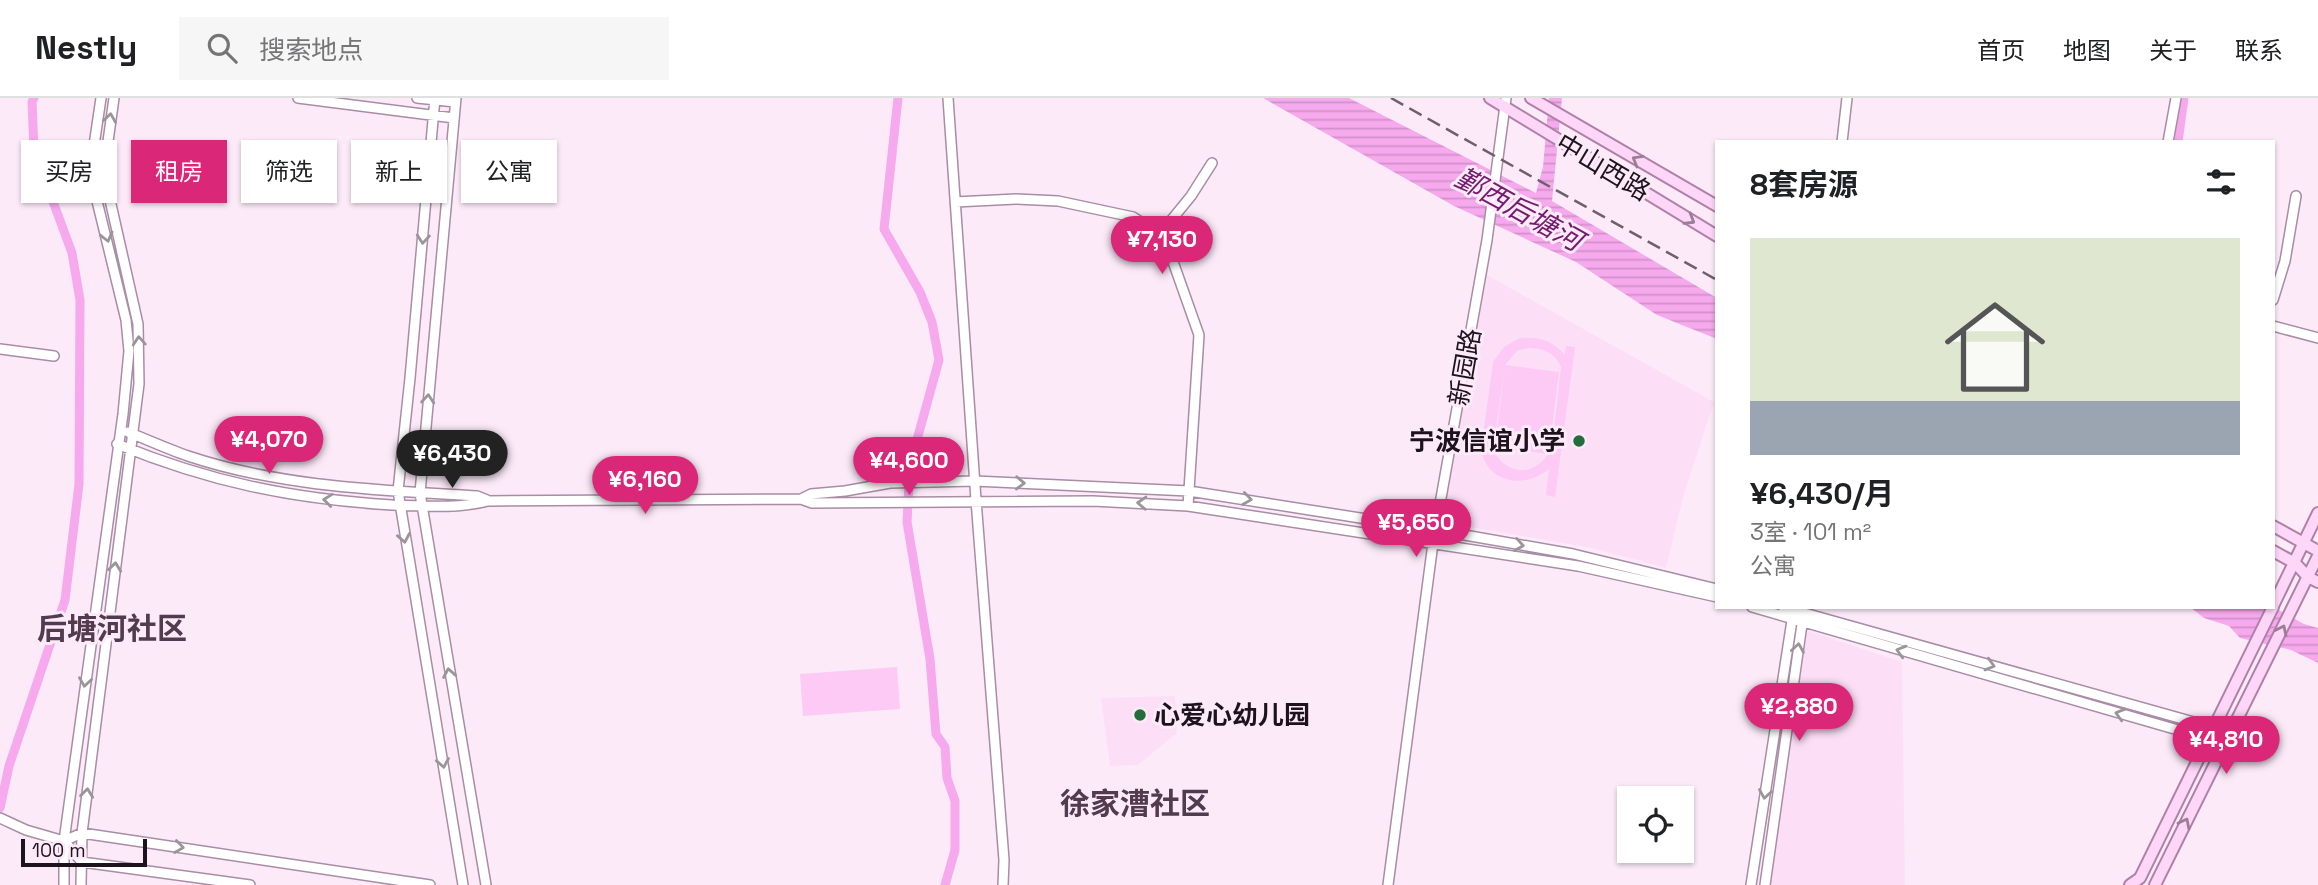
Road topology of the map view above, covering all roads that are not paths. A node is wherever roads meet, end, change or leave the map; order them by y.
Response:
1 (101, 98) edge
2 (114, 98) edge
3 (298, 98) edge
4 (417, 98) edge
5 (948, 98) edge
6 (1490, 98) edge
7 (1847, 98) edge
8 (2176, 98) edge
9 (435, 99) edge
10 (456, 100) edge
11 (1534, 100) edge
12 (1505, 103) edge
13 (433, 117) junction
14 (454, 118) junction
15 (1842, 140) edge
16 (2168, 140) edge
17 (1212, 163) dead end
18 (2296, 196) dead end
19 (955, 202) junction
20 (1715, 205) edge
21 (1160, 234) junction
22 (1715, 235) edge
23 (2275, 294) edge
24 (2275, 327) edge
25 (2318, 338) edge
26 (0, 349) edge
27 (54, 356) dead end
28 (120, 429) junction
29 (132, 434) junction
30 (117, 444) junction
31 (130, 450) junction
32 (975, 481) junction
33 (398, 491) junction
34 (1189, 491) junction
35 (419, 493) junction
36 (801, 499) junction
37 (976, 500) junction
38 (488, 501) junction
39 (398, 505) junction
40 (421, 506) junction
41 (1188, 506) junction
42 (2318, 513) edge
43 (2275, 527) edge
44 (1436, 530) junction
45 (1433, 543) junction
46 (2305, 543) junction
47 (2275, 552) edge
48 (2318, 554) edge
49 (2295, 563) junction
50 (2313, 580) edge
51 (1715, 589) edge
52 (1715, 597) edge
53 (2275, 602) edge
54 (1767, 609) edge
55 (2272, 609) edge
56 (1798, 613) edge
57 (2215, 728) junction
58 (2209, 739) junction
59 (3, 818) edge
60 (82, 833) junction
61 (64, 841) junction
62 (82, 862) junction
63 (2136, 883) edge
64 (64, 885) edge
65 (81, 885) edge
66 (250, 885) edge
67 (430, 885) edge
68 (463, 885) edge
69 (486, 885) edge
70 (1003, 885) edge
71 (1388, 885) edge
72 (1751, 885) edge
73 (1765, 885) edge
74 (2155, 885) edge

1 -> 28 street
29 -> 2 street
3 - 13 street
4 - 9 street
5 - 19 street
6 - 12 main road, 中山西路
7 - 15 street
8 - 16 street
9 - 10 street
9 - 13 street
10 - 14 street
20 -> 11 main road, 中山西路
12 -> 22 main road, 中山西路
12 - 44 street, 新园路
13 - 14 street
13 -> 33 street
35 -> 14 street
17 - 21 street
18 - 23 street
19 - 21 street
19 - 32 street
21 - 34 street
24 - 25 street
26 - 27 street
28 - 29 street
28 - 30 street
29 - 31 street
29 - 33 street
30 - 31 street
30 -> 61 street
39 -> 31 street
60 -> 31 street
32 -> 34 street
32 - 36 street
32 - 37 street
33 - 35 street
33 - 39 street
34 - 41 street
34 -> 44 street
35 - 38 street
35 - 40 street
36 - 37 street
36 - 38 street
41 -> 37 street
37 - 70 street
38 - 40 street
39 - 40 street
39 -> 68 street
69 -> 40 street
41 - 45 street
42 - 46 main road
43 - 46 main road
44 - 45 street, 新园路
44 -> 51 street
45 - 52 street
45 - 71 street, 新园路
46 - 48 main road
46 - 49 main road
47 - 49 main road
48 - 50 main road
49 - 50 main road
49 - 53 main road
74 -> 50 main road
54 - 56 street
55 - 57 main road
56 -> 57 street
58 -> 56 street
56 -> 72 street
73 -> 56 street
57 - 58 main road
58 - 63 main road
59 - 61 street
60 - 61 street
60 - 62 street
60 -> 67 street
61 - 62 street
61 - 64 street
62 - 65 street
62 - 66 street

